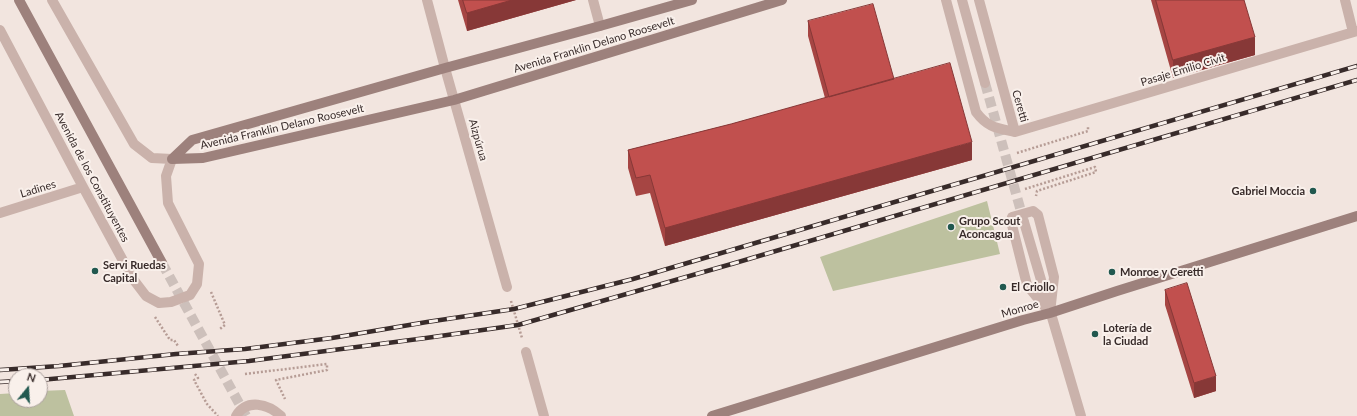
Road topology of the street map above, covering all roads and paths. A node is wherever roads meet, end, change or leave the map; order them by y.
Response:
1 (19, 0) edge
2 (52, 0) edge
3 (427, 0) edge
4 (594, 0) edge
5 (692, 0) edge
6 (782, 0) edge
7 (946, 0) edge
8 (962, 0) edge
9 (979, 0) edge
10 (1345, 0) edge
11 (600, 26) junction
12 (0, 30) edge
13 (1355, 31) edge
14 (445, 68) junction
15 (985, 83) tunnel mouth
16 (454, 100) junction
17 (1015, 132) junction
18 (172, 159) junction
19 (83, 187) junction
20 (1025, 189) dead end
21 (1033, 211) junction
22 (0, 213) edge
23 (1357, 216) edge
24 (1024, 222) tunnel mouth
25 (162, 263) tunnel mouth
26 (507, 287) joint
27 (211, 291) dead end
28 (1050, 313) junction
29 (162, 329) dead end
30 (220, 329) dead end
31 (178, 346) dead end
32 (526, 352) joint
33 (195, 374) dead end
34 (245, 374) dead end
35 (286, 402) dead end
36 (218, 416) edge
37 (236, 416) edge
38 (281, 416) edge
39 (544, 416) edge
40 (712, 416) edge
41 (1081, 416) edge

1 - 25 street, Avenida de los Constituyentes
2 - 18 street
3 - 14 street, Aizpúrua
4 - 11 street
5 - 11 street, Avenida Franklin Delano Roosevelt
6 - 16 street, Avenida Franklin Delano Roosevelt
7 - 17 street, Ceretti
8 - 15 street
9 - 17 street, Ceretti
10 - 13 street
11 - 14 street, Avenida Franklin Delano Roosevelt
12 - 19 street, Avenida de los Constituyentes
13 - 17 street, Pasaje Emilio Civit
14 - 16 street, Aizpúrua
14 - 18 street, Avenida Franklin Delano Roosevelt
16 - 18 street, Avenida Franklin Delano Roosevelt
16 - 26 street, Aizpúrua
18 - 19 street, Avenida de los Constituyentes
19 - 22 street, Ladines
20 - 21 path
21 - 28 street
21 - 28 street
23 - 28 street, Monroe
24 - 28 street
26 - 32 path
27 - 30 path
28 - 40 street, Monroe
28 - 41 street
29 - 31 path
32 - 39 street
33 - 36 path
34 - 35 path
37 - 38 street

